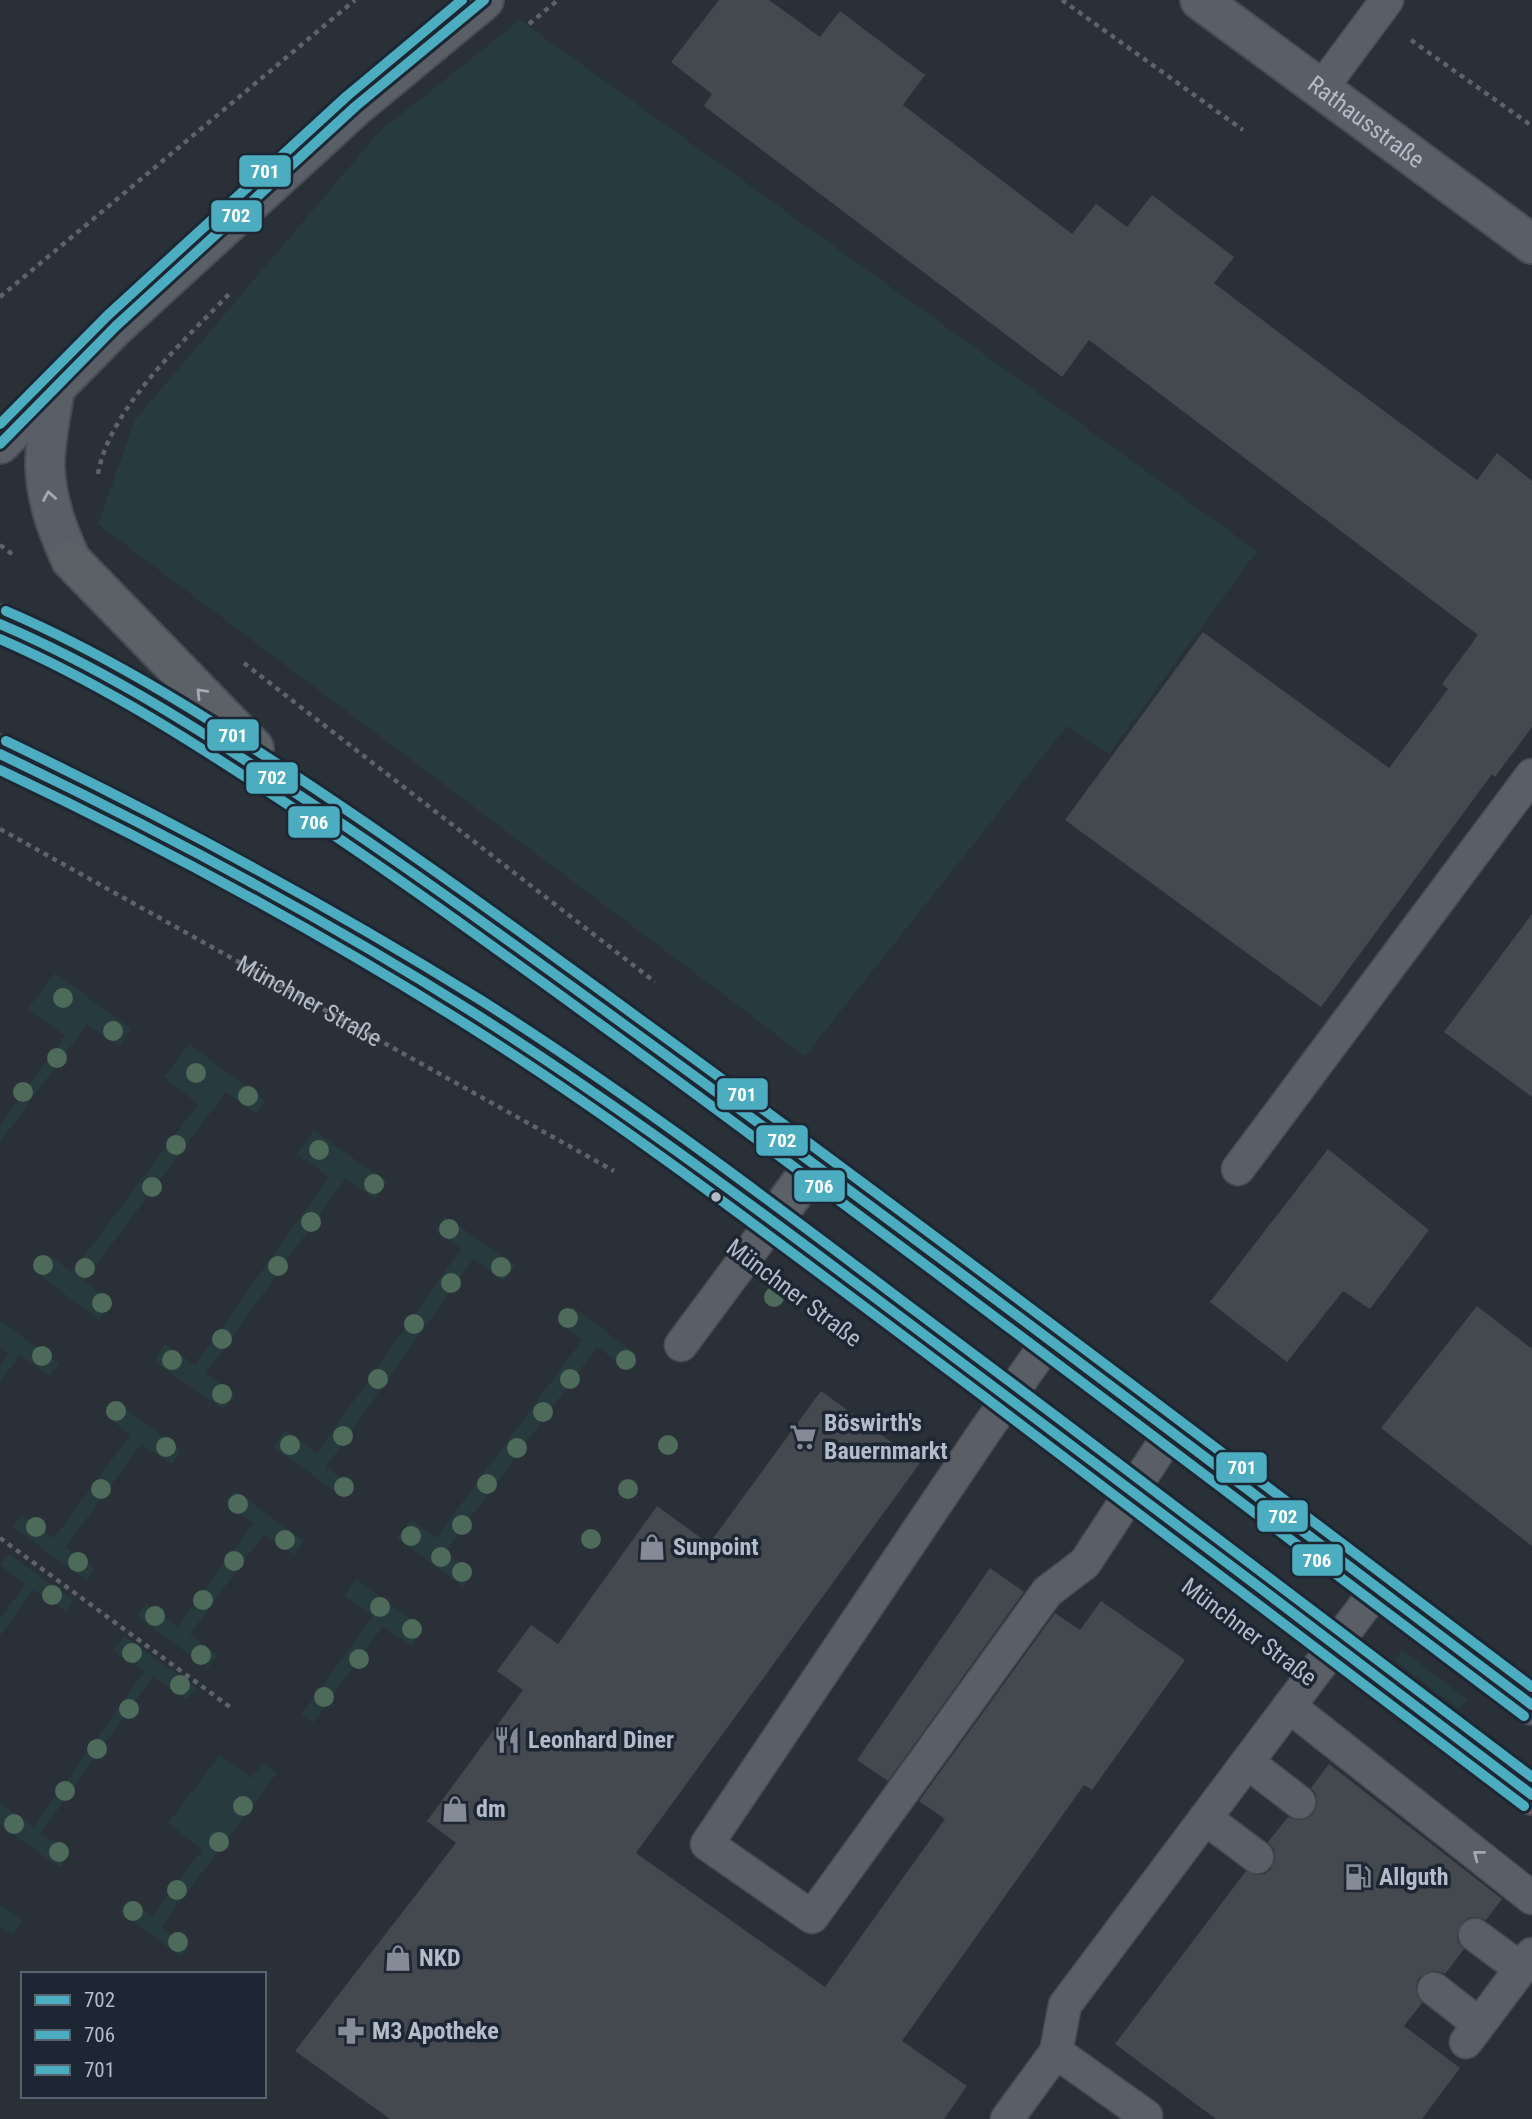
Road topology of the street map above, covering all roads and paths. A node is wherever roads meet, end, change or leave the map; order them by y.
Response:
1 (355, 0) edge
2 (484, 0) edge
3 (558, 0) edge
4 (1062, 0) edge
5 (1200, 0) edge
6 (1382, 7) edge
7 (527, 25) dead end
8 (1321, 89) junction
9 (1532, 126) edge
10 (1243, 130) dead end
11 (1532, 244) edge
12 (236, 286) dead end
13 (0, 297) edge
14 (55, 389) junction
15 (0, 444) edge
16 (97, 482) dead end
17 (71, 560) joint
18 (0, 624) edge
19 (0, 754) edge
20 (1532, 775) edge
21 (300, 795) junction
22 (0, 829) edge
23 (815, 1164) junction
24 (1238, 1169) dead end
25 (622, 1175) dead end
26 (773, 1221) junction
27 (1049, 1340) junction
28 (681, 1345) dead end
29 (1009, 1397) junction
30 (1171, 1432) junction
31 (1131, 1490) junction
32 (0, 1538) edge
33 (1378, 1588) junction
34 (1335, 1644) junction
35 (1532, 1705) edge
36 (1289, 1706) junction
37 (230, 1707) dead end
38 (1247, 1762) junction
39 (1532, 1795) edge
40 (1299, 1802) dead end
41 (1205, 1818) junction
42 (1257, 1857) dead end
43 (1532, 1898) edge
44 (1475, 1934) dead end
45 (1526, 1961) edge
46 (1434, 1989) dead end
47 (1056, 2052) junction
48 (1007, 2119) edge
49 (1144, 2119) edge

1 - 13 path
2 - 14 street
3 - 7 path
4 - 10 path
5 - 8 street, Rathausstraße
6 - 8 lane
6 - 9 path
8 - 11 street, Rathausstraße
12 - 16 path
14 - 15 street
17 -> 14 street
21 -> 17 main road
18 - 21 main road
19 - 26 main road, Münchner Straße
20 - 24 lane
21 - 23 main road
22 - 25 path, Münchner Straße
23 - 26 main road
23 - 27 main road
26 - 28 lane
26 - 29 main road, Münchner Straße
27 - 29 lane
27 - 30 main road
29 - 31 main road, Münchner Straße
29 - 31 lane
30 - 31 lane
30 - 33 main road
31 - 34 main road, Münchner Straße
32 - 37 path
33 - 34 lane
33 - 35 main road
34 - 36 lane
34 - 39 main road, Münchner Straße
36 - 38 lane
43 -> 36 lane
38 - 40 lane
38 - 41 lane
41 - 42 lane
41 - 47 lane
44 - 45 lane
45 - 46 lane
47 - 48 lane
47 - 49 lane

